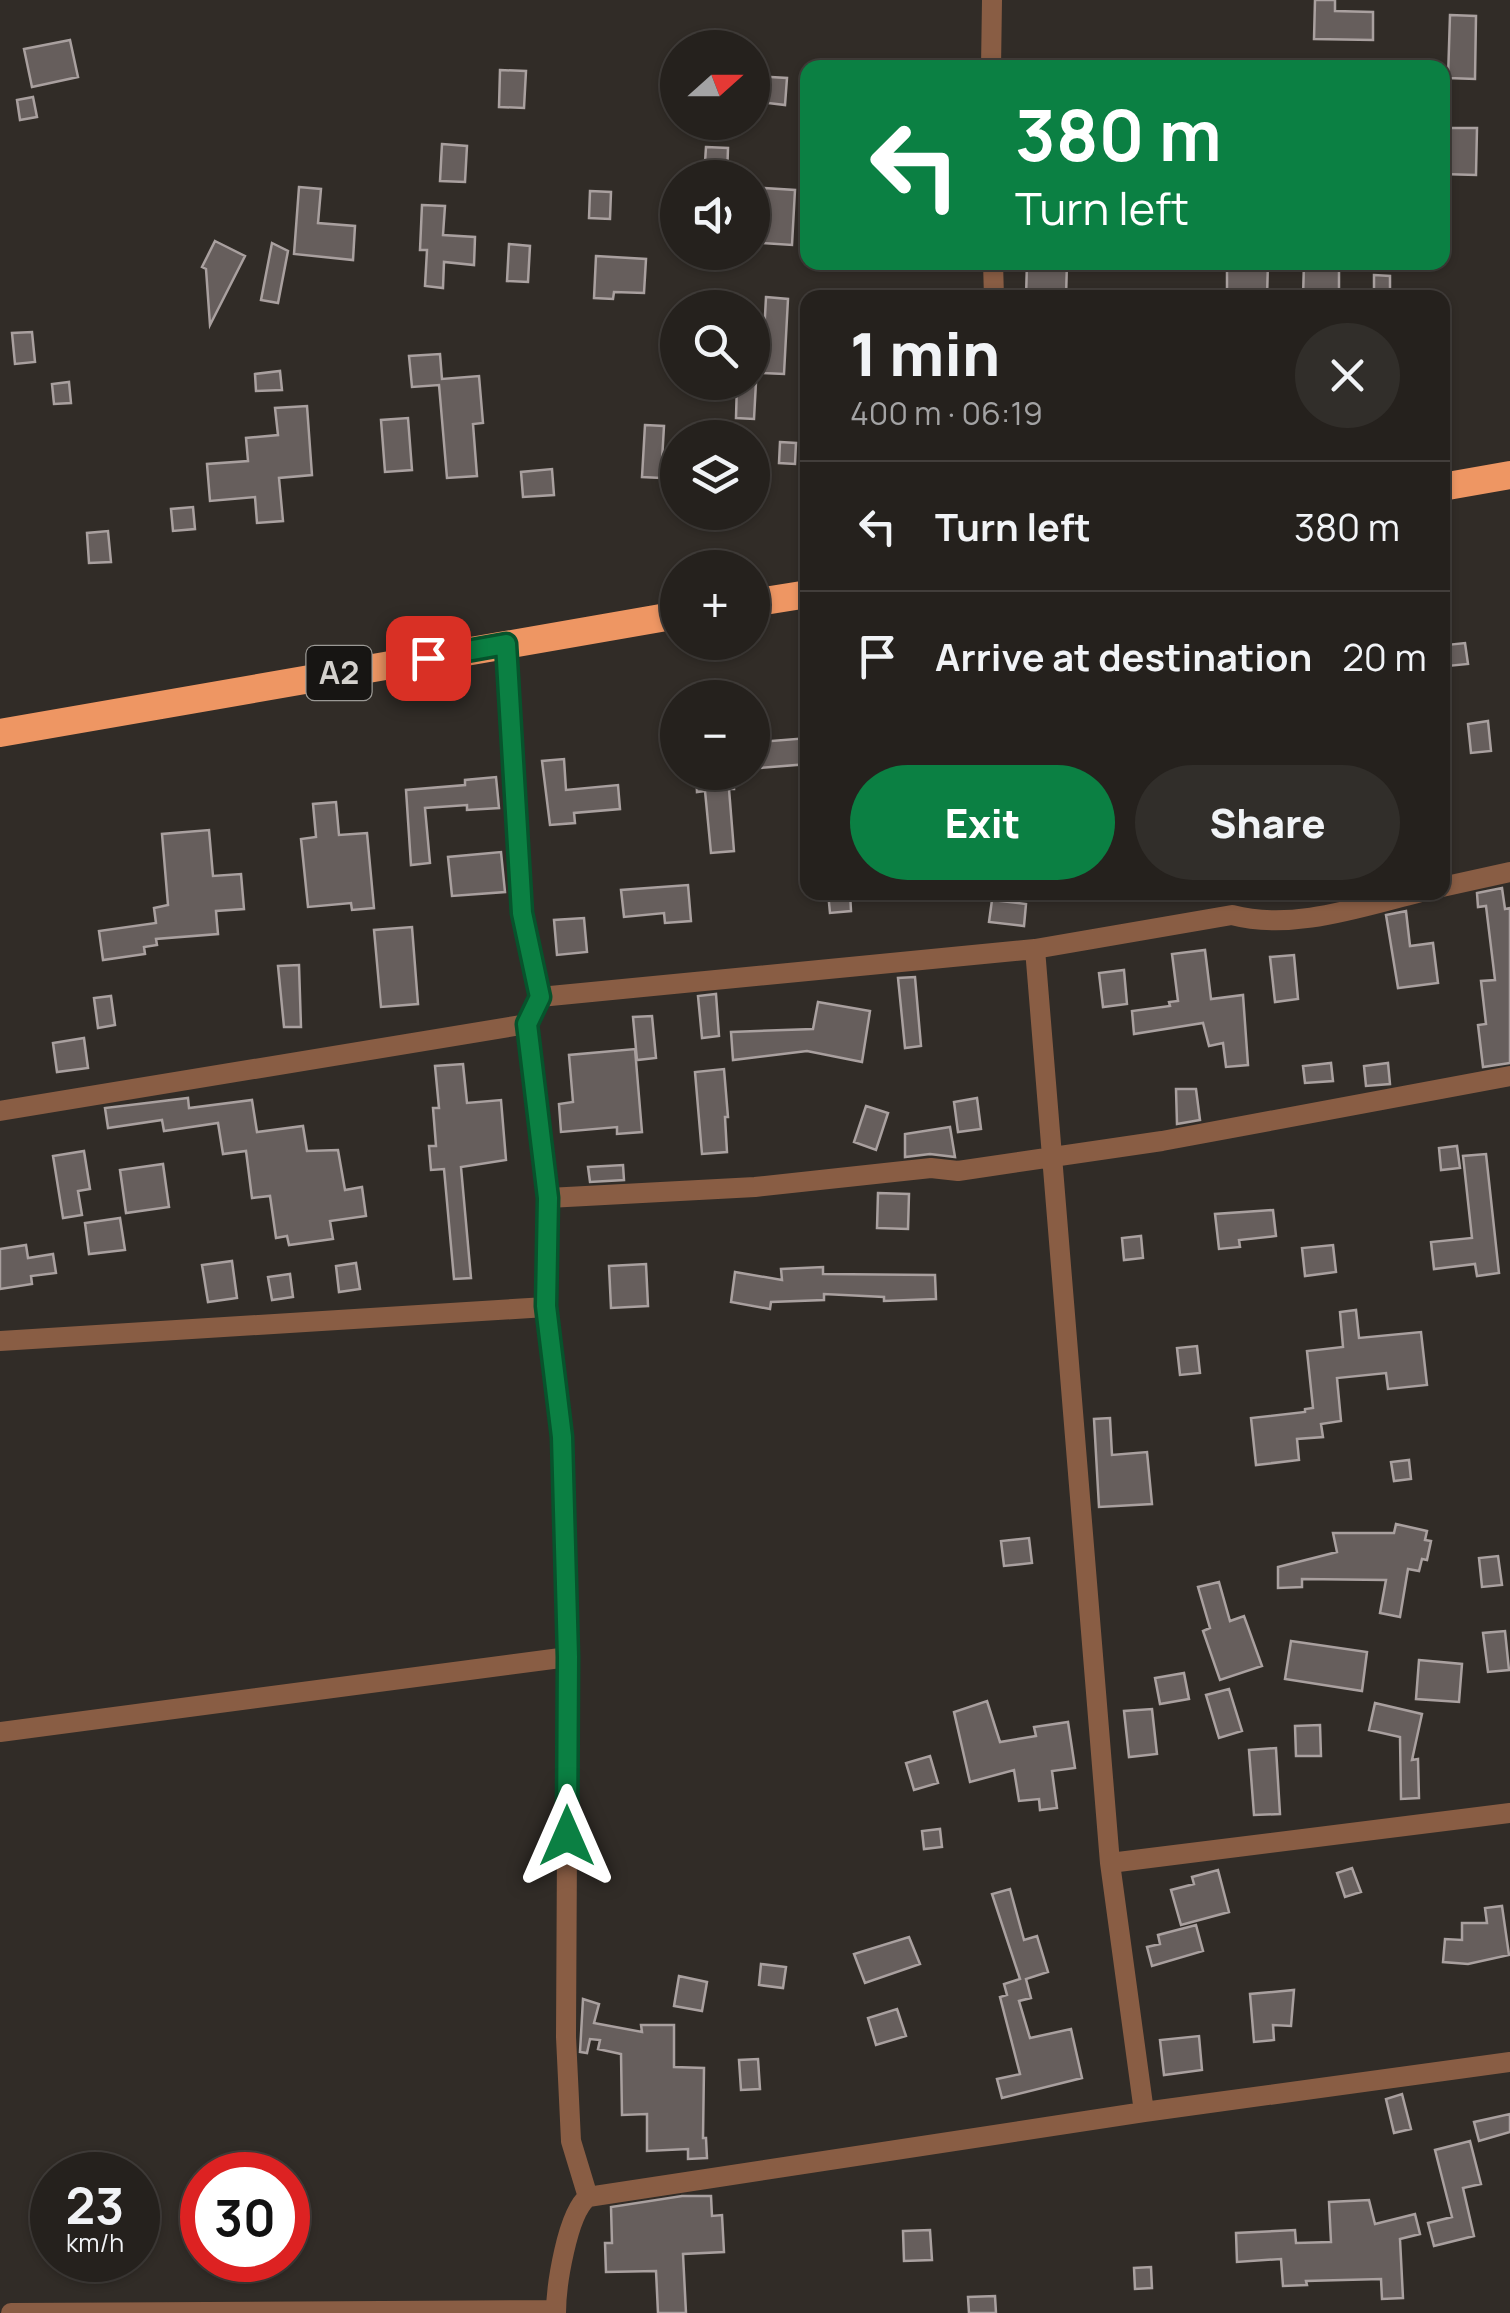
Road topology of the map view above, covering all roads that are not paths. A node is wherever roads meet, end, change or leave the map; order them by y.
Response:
1 (992, 0) edge
2 (991, 60) edge
3 (1510, 475) edge
4 (1450, 486) edge
5 (800, 595) edge
6 (770, 600) edge
7 (660, 619) edge
8 (506, 644) junction
9 (0, 733) edge
10 (1510, 872) edge
11 (1450, 886) edge
12 (1386, 900) edge
13 (1035, 949) junction
14 (540, 997) junction
15 (527, 1024) junction
16 (1510, 1076) edge
17 (0, 1111) edge
18 (1052, 1155) junction
19 (548, 1198) junction
20 (546, 1306) junction
21 (0, 1341) edge
22 (568, 1657) junction
23 (0, 1732) edge
24 (1510, 1813) edge
25 (1110, 1863) junction
26 (1510, 2062) edge
27 (1144, 2112) junction
28 (588, 2197) junction
29 (556, 2312) edge
30 (11, 2313) edge

1 - 2 street
3 - 4 highway
5 - 6 highway
7 - 8 highway, A2
8 - 9 highway, A2
8 - 14 street
10 - 11 street
12 - 13 street
13 - 14 street
13 - 18 street
14 - 15 street
15 - 17 street
15 - 19 street
16 - 18 street
18 - 19 street
18 - 25 street
19 - 20 street
20 - 21 street
20 - 22 street
22 - 23 street
22 - 28 street
24 - 25 street
25 - 27 street
26 - 27 street
27 - 28 street
28 - 29 street
29 - 30 street

